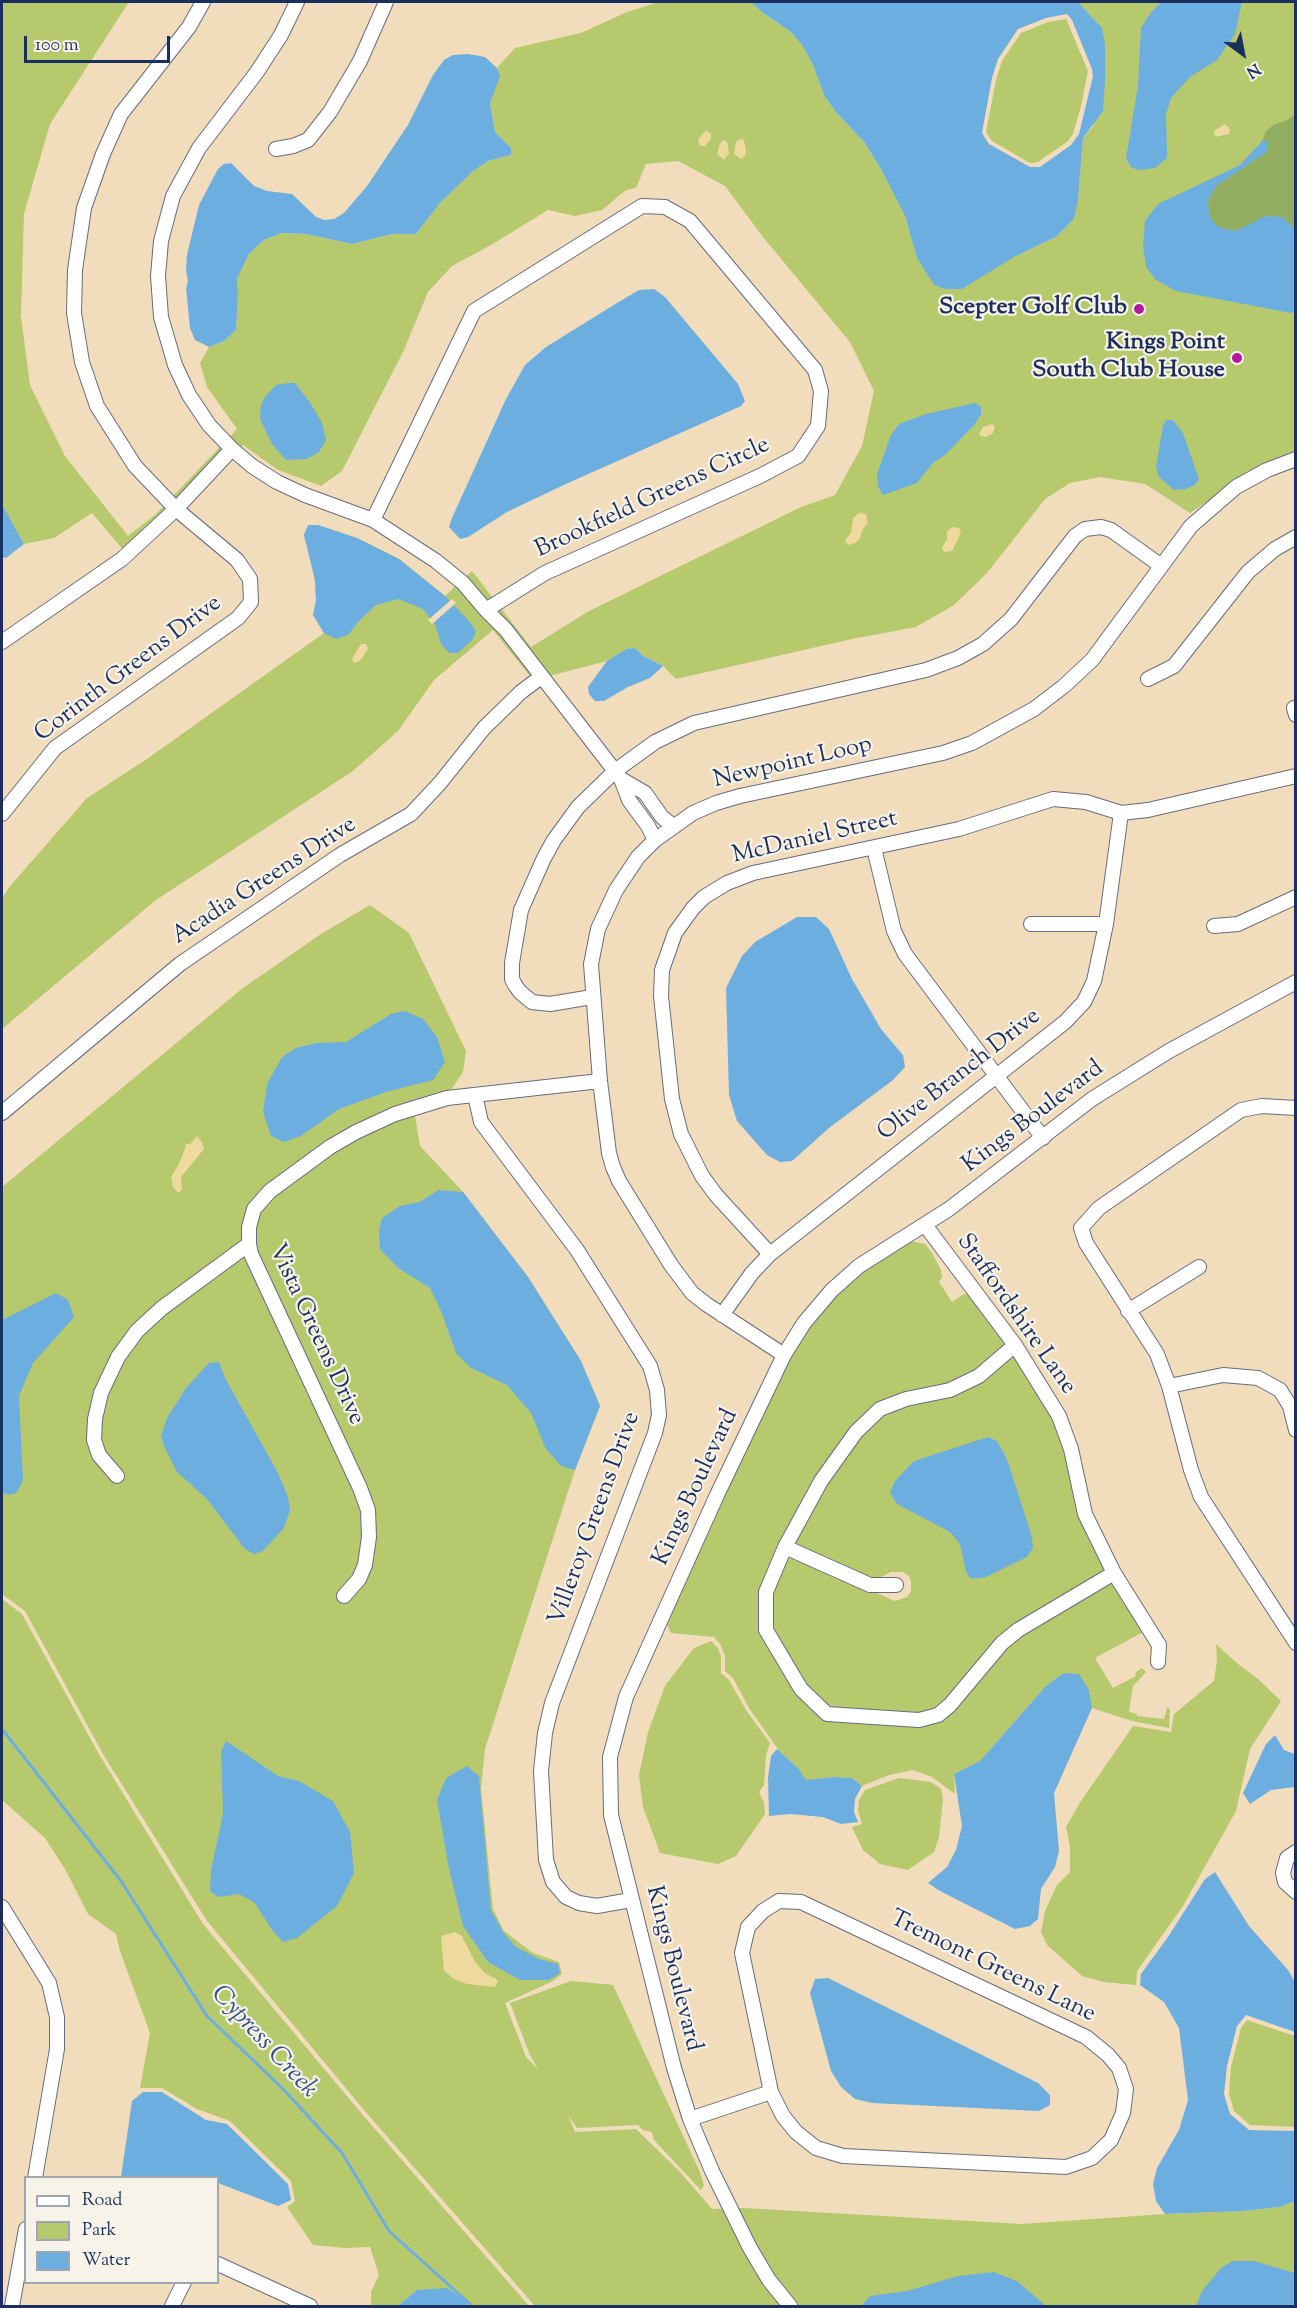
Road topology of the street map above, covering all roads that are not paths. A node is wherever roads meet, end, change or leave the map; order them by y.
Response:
1 (203, 2) edge
2 (297, 2) edge
3 (386, 2) edge
4 (276, 149) dead end
5 (232, 449) junction
6 (1296, 459) edge
7 (176, 509) junction
8 (373, 520) junction
9 (1296, 537) edge
10 (1160, 565) junction
11 (486, 610) junction
12 (2, 642) edge
13 (541, 677) junction
14 (1148, 679) dead end
15 (618, 775) junction
16 (1296, 776) edge
17 (1121, 813) junction
18 (2, 814) edge
19 (673, 826) junction
20 (656, 840) junction
21 (874, 848) junction
22 (1296, 897) edge
23 (1031, 924) dead end
24 (1106, 924) junction
25 (1214, 926) dead end
26 (1296, 982) edge
27 (592, 997) junction
28 (996, 1075) junction
29 (600, 1081) junction
30 (475, 1095) junction
31 (1296, 1108) edge
32 (2, 1113) edge
33 (1043, 1138) junction
34 (925, 1225) junction
35 (249, 1244) junction
36 (770, 1254) junction
37 (1199, 1267) dead end
38 (1128, 1311) junction
39 (722, 1315) junction
40 (1015, 1345) junction
41 (784, 1355) junction
42 (1169, 1386) junction
43 (1296, 1430) edge
44 (117, 1476) dead end
45 (784, 1547) junction
46 (1114, 1573) junction
47 (896, 1585) dead end
48 (344, 1596) dead end
49 (1296, 1643) edge
50 (1158, 1662) dead end
51 (1296, 1852) edge
52 (1296, 1892) edge
53 (631, 1900) junction
54 (2, 1907) edge
55 (771, 2092) junction
56 (690, 2119) junction
57 (34, 2176) edge
58 (24, 2240) edge
59 (750, 2248) junction
60 (219, 2264) edge
61 (183, 2284) edge
62 (12, 2307) edge
63 (172, 2307) edge
64 (310, 2307) edge
65 (778, 2307) edge
66 (790, 2307) edge

1 - 7 street, Corinth Greens Drive
2 - 5 street
3 - 4 street
5 - 7 street
5 - 8 street
6 - 10 street, Newpoint Loop
7 - 12 street
7 - 18 street, Corinth Greens Drive
8 - 11 street
8 - 11 street, Brookfield Greens Circle
9 - 14 street
10 - 15 street
10 - 19 street, Newpoint Loop
11 - 13 street
13 - 15 street
13 - 32 street, Acadia Greens Drive
15 - 19 street
15 - 20 street
15 - 27 street
16 - 17 street, McDaniel Street
17 - 21 street, McDaniel Street
17 - 24 street, Olive Branch Drive
19 - 20 street, Newpoint Loop
20 - 27 street, Newpoint Loop
21 - 28 street
21 - 36 street, McDaniel Street
22 - 25 street
23 - 24 street
24 - 28 street, Olive Branch Drive
26 - 33 street, Kings Boulevard
27 - 29 street, Newpoint Loop
28 - 33 street
28 - 36 street, Olive Branch Drive
29 - 30 street, Vista Greens Drive
29 - 39 street, Newpoint Loop
30 - 35 street, Vista Greens Drive
30 - 53 street, Villeroy Greens Drive
31 - 38 street
33 - 34 street, Kings Boulevard
34 - 40 street, Staffordshire Lane
34 - 41 street, Kings Boulevard
35 - 44 street
35 - 48 street, Vista Greens Drive
36 - 39 street, Olive Branch Drive
37 - 38 street
38 - 42 street
39 - 41 street, Newpoint Loop
40 - 45 street
40 - 46 street, Staffordshire Lane
41 - 53 street, Kings Boulevard
42 - 43 street
42 - 49 street
45 - 46 street
45 - 47 street
46 - 50 street, Staffordshire Lane
51 - 52 street
53 - 56 street, Kings Boulevard
54 - 57 street
55 - 55 street, Tremont Greens Lane
55 - 56 street
56 - 59 street, Kings Boulevard
58 - 62 street
59 - 65 street, Kings Boulevard
59 - 66 street, Kings Boulevard
60 - 64 street
61 - 63 street

